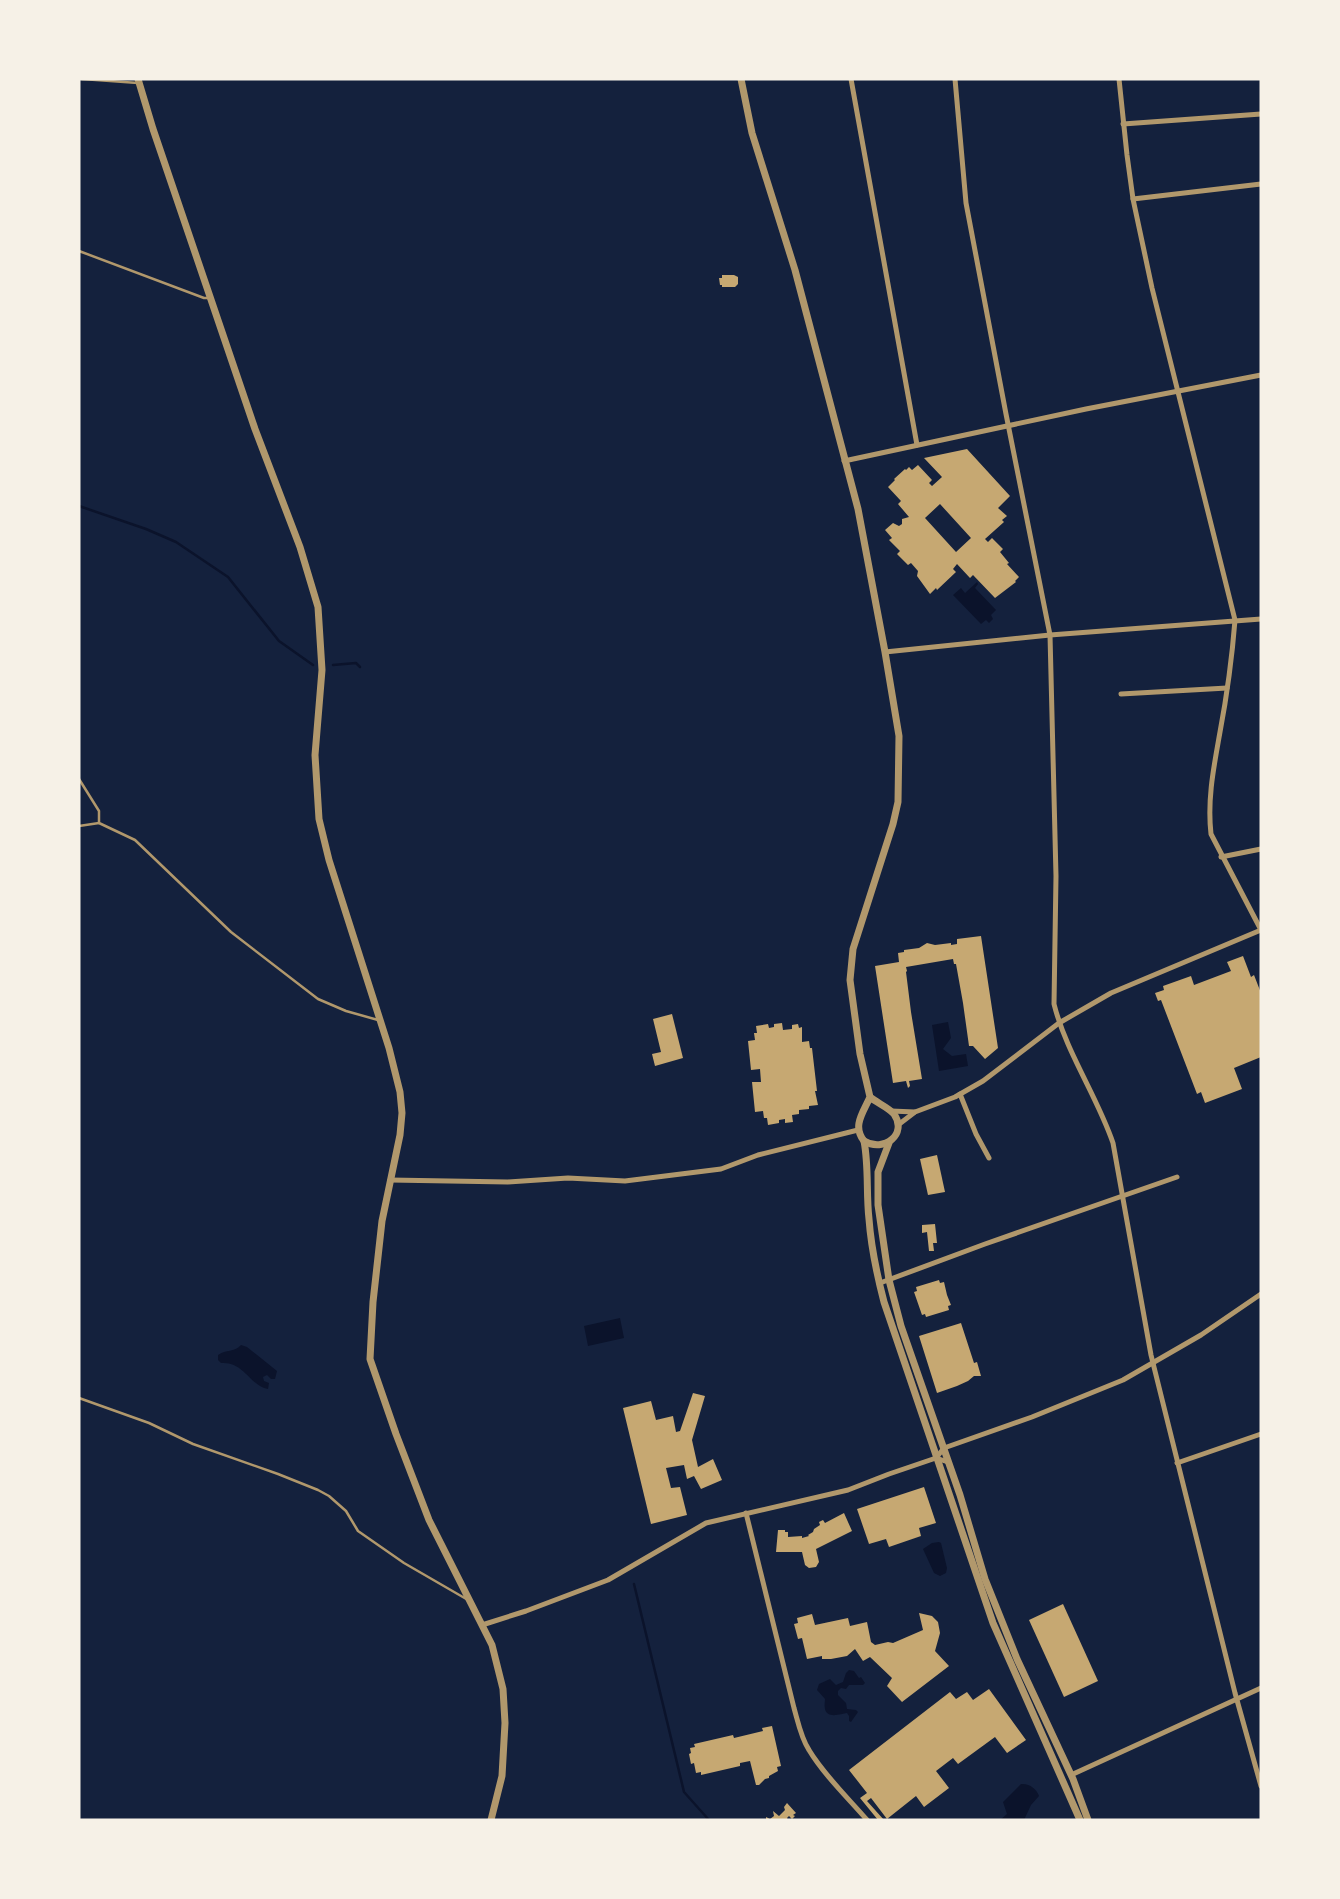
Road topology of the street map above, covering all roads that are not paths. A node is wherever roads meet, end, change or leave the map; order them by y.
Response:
1 (82, 79) edge
2 (741, 79) edge
3 (851, 79) edge
4 (955, 79) edge
5 (1119, 79) edge
6 (139, 81) edge
7 (1261, 114) edge
8 (1124, 124) junction
9 (1261, 184) edge
10 (1133, 199) junction
11 (79, 251) edge
12 (210, 298) junction
13 (1261, 376) edge
14 (1178, 392) junction
15 (1008, 425) junction
16 (917, 445) junction
17 (844, 461) junction
18 (1261, 619) edge
19 (1235, 620) junction
20 (1050, 635) junction
21 (886, 652) junction
22 (1227, 688) junction
23 (1121, 694) dead end
24 (79, 779) edge
25 (99, 823) junction
26 (79, 826) edge
27 (1261, 849) edge
28 (1221, 857) junction
29 (1261, 930) edge
30 (380, 1021) junction
31 (1059, 1023) junction
32 (960, 1094) junction
33 (870, 1097) junction
34 (881, 1106) junction
35 (891, 1111) junction
36 (863, 1112) junction
37 (915, 1112) junction
38 (898, 1125) junction
39 (858, 1130) junction
40 (864, 1141) junction
41 (889, 1142) junction
42 (989, 1158) dead end
43 (1177, 1177) dead end
44 (390, 1180) junction
45 (1123, 1196) junction
46 (890, 1280) junction
47 (880, 1283) junction
48 (1261, 1294) edge
49 (1153, 1364) junction
50 (79, 1398) edge
51 (1261, 1434) edge
52 (944, 1448) junction
53 (936, 1458) junction
54 (948, 1462) junction
55 (1177, 1463) junction
56 (746, 1513) junction
57 (470, 1602) junction
58 (482, 1625) junction
59 (1261, 1688) edge
60 (1237, 1699) junction
61 (1071, 1775) junction
62 (1261, 1786) edge
63 (491, 1820) edge
64 (867, 1820) edge
65 (1080, 1820) edge
66 (1088, 1820) edge

1 - 6 lane
2 - 17 street
3 - 16 street
4 - 15 street
5 - 8 street
6 - 12 street
7 - 8 street
8 - 10 street
9 - 10 street
10 - 14 street
11 - 12 lane
12 - 30 street
13 - 14 street
14 - 15 street
14 - 19 street
15 - 16 street
15 - 20 street
16 - 17 street
17 - 21 street
18 - 19 street
19 - 20 street
19 - 22 street
20 - 21 street
20 - 31 street
21 - 33 street
22 - 23 street
22 - 28 street
24 - 25 lane
25 - 26 lane
25 - 30 lane
27 - 28 street
28 - 29 street
29 - 31 street
30 - 44 street
31 - 32 street
31 - 45 street
32 - 37 street
32 - 42 street
33 - 34 street
33 - 36 street
34 - 35 street
34 - 36 street
35 - 37 street
35 - 38 street
36 - 39 street
37 - 38 street
38 - 41 street
39 - 40 street
39 - 44 street
40 - 41 street
40 - 47 street
41 - 46 street
43 - 45 street
44 - 57 street
45 - 46 street
45 - 49 street
46 - 47 street
46 - 52 street
47 - 53 street
48 - 49 street
49 - 52 street
49 - 55 street
50 - 57 lane
51 - 55 street
52 - 53 street
52 - 54 street
53 - 54 street
53 - 56 street
53 - 65 street
54 - 61 street
55 - 60 street
56 - 58 street
56 - 64 street
57 - 58 street
58 - 63 street
59 - 60 street
60 - 61 street
60 - 62 street
61 - 66 street

